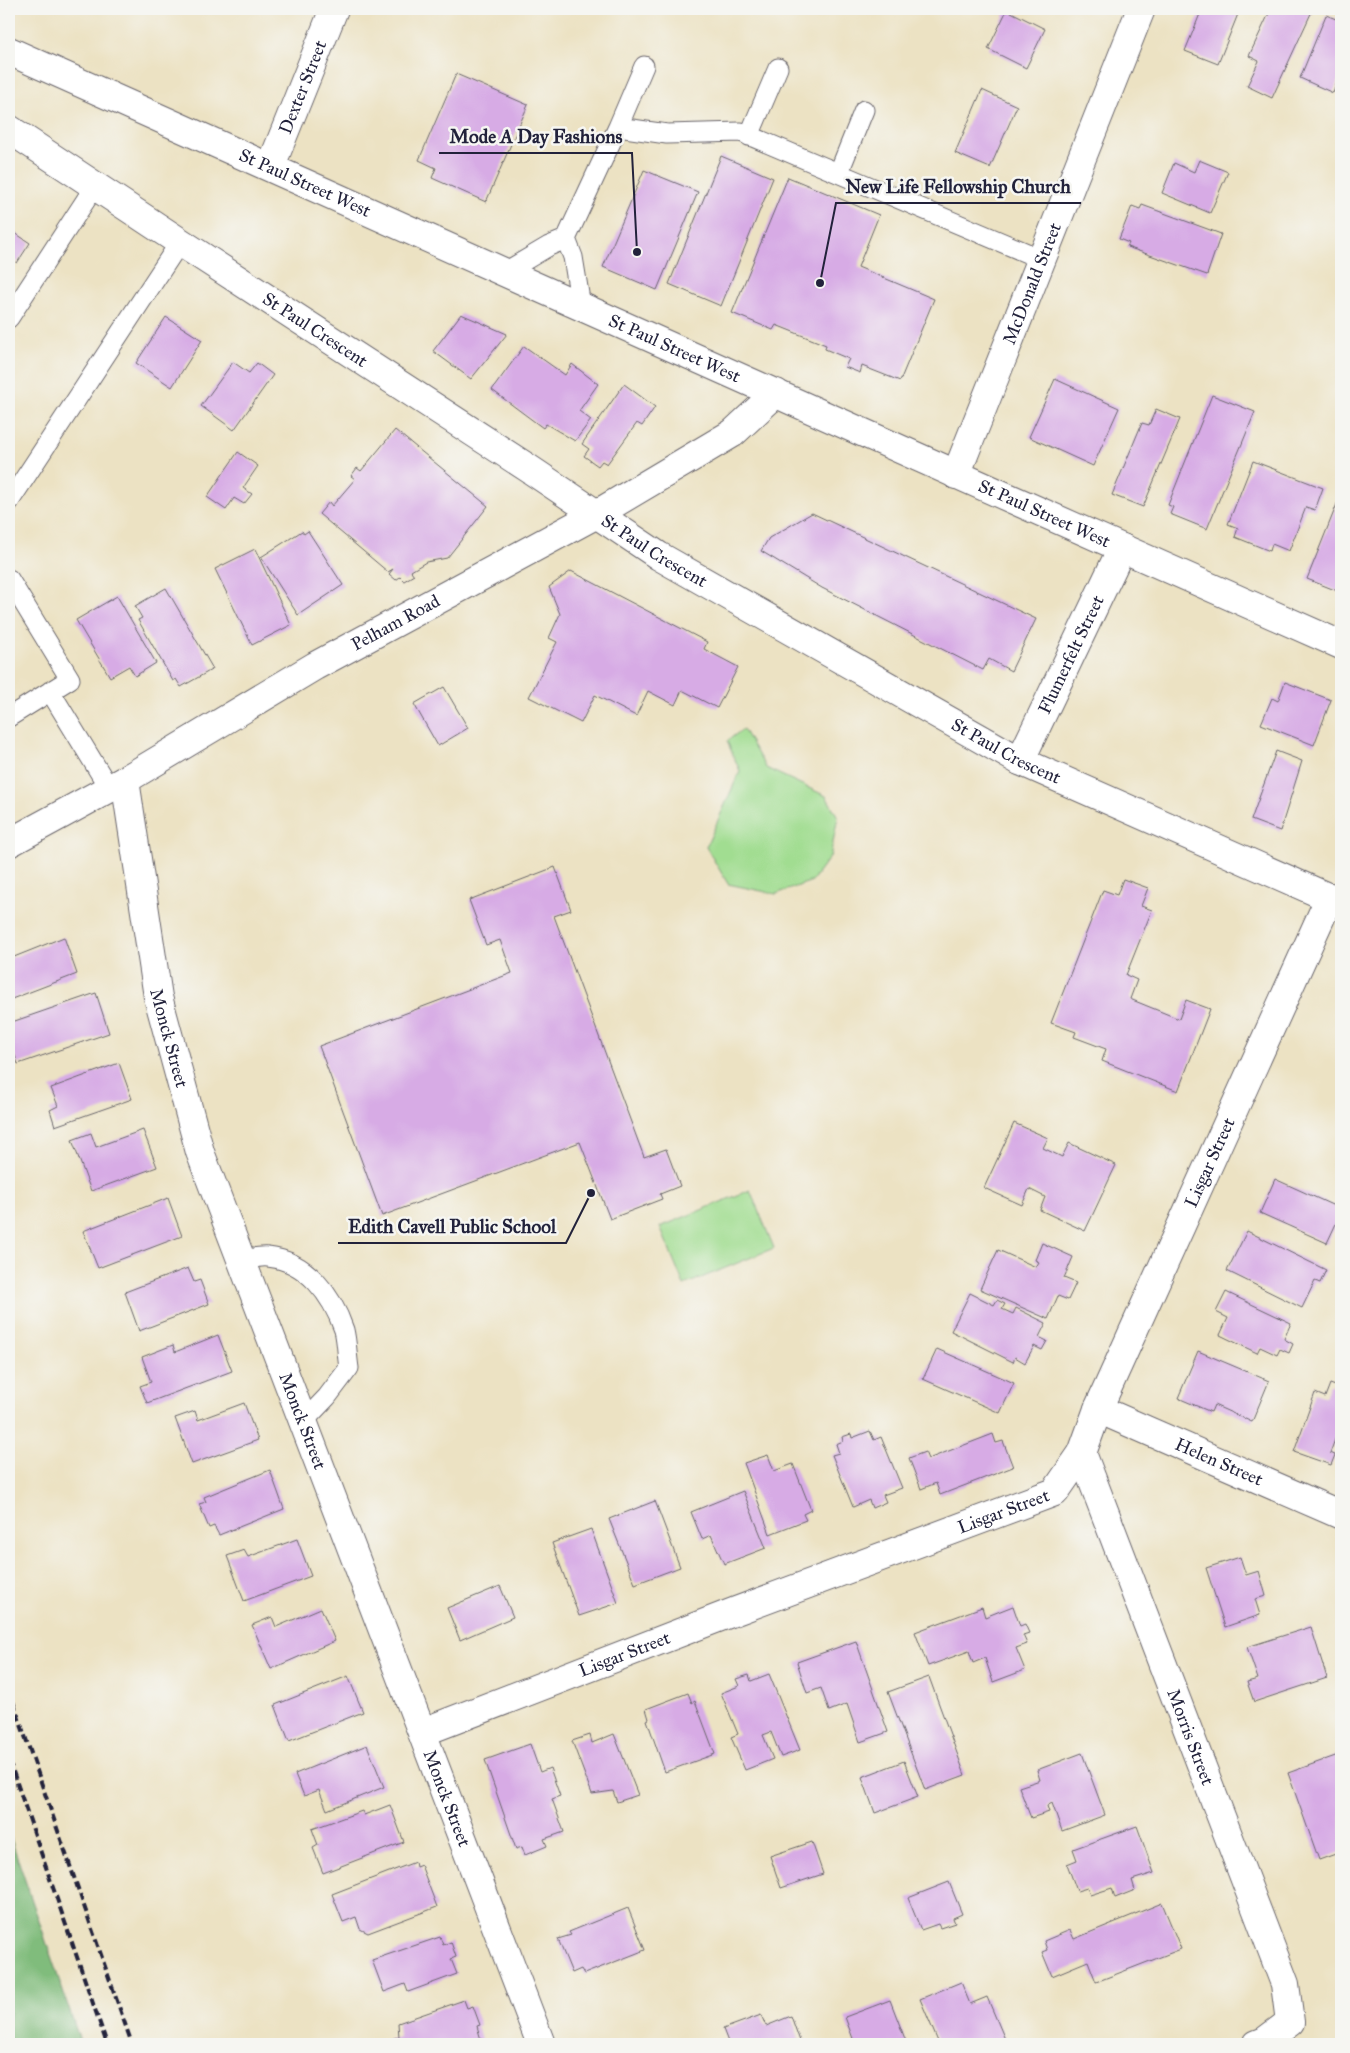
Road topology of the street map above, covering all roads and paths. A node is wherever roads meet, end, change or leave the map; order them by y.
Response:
1 (334, 9) edge
2 (1141, 9) edge
3 (9, 51) edge
4 (644, 66) dead end
5 (778, 68) dead end
6 (864, 110) dead end
7 (618, 128) junction
8 (9, 129) edge
9 (749, 136) junction
10 (271, 166) junction
11 (839, 172) junction
12 (95, 186) junction
13 (566, 239) junction
14 (180, 242) junction
15 (1041, 259) junction
16 (505, 272) junction
17 (580, 306) junction
18 (9, 318) edge
19 (776, 392) junction
20 (956, 475) junction
21 (9, 502) edge
22 (595, 515) junction
23 (1122, 548) junction
24 (9, 579) edge
25 (1341, 645) edge
26 (50, 691) junction
27 (9, 717) edge
28 (1020, 761) junction
29 (117, 784) junction
30 (9, 843) edge
31 (1336, 900) edge
32 (242, 1260) junction
33 (1098, 1409) junction
34 (304, 1421) junction
35 (1082, 1453) junction
36 (1341, 1515) edge
37 (423, 1732) junction
38 (541, 2044) edge
39 (1257, 2044) edge

1 - 10 street, Dexter Street
2 - 15 street, McDonald Street
3 - 10 street, St Paul Street West
4 - 7 lane
5 - 9 lane
6 - 11 lane
7 - 9 lane
7 - 13 lane
8 - 12 street, St Paul Crescent
9 - 11 lane
10 - 16 street, St Paul Street West
11 - 15 lane
12 - 14 street, St Paul Crescent
12 - 18 lane
13 - 16 lane
13 - 17 lane
14 - 21 lane
14 - 22 street, St Paul Crescent
15 - 20 street, McDonald Street
16 - 17 street, St Paul Street West
17 - 19 street, St Paul Street West
19 - 20 street, St Paul Street West
19 - 22 street, Pelham Road
20 - 23 street, St Paul Street West
22 - 28 street, St Paul Crescent
22 - 29 street, Pelham Road
23 - 25 street, St Paul Street West
23 - 28 street, Flumerfelt Street
24 - 26 lane
26 - 27 lane
26 - 29 lane
28 - 31 street, St Paul Crescent
29 - 30 street, Pelham Road
29 - 32 street, Monck Street
31 - 33 street, Lisgar Street
32 - 34 street, Monck Street
32 - 34 lane
33 - 35 street, Lisgar Street
33 - 36 street, Helen Street
34 - 37 street, Monck Street
35 - 37 street, Lisgar Street
35 - 39 street, Morris Street
37 - 38 street, Monck Street

